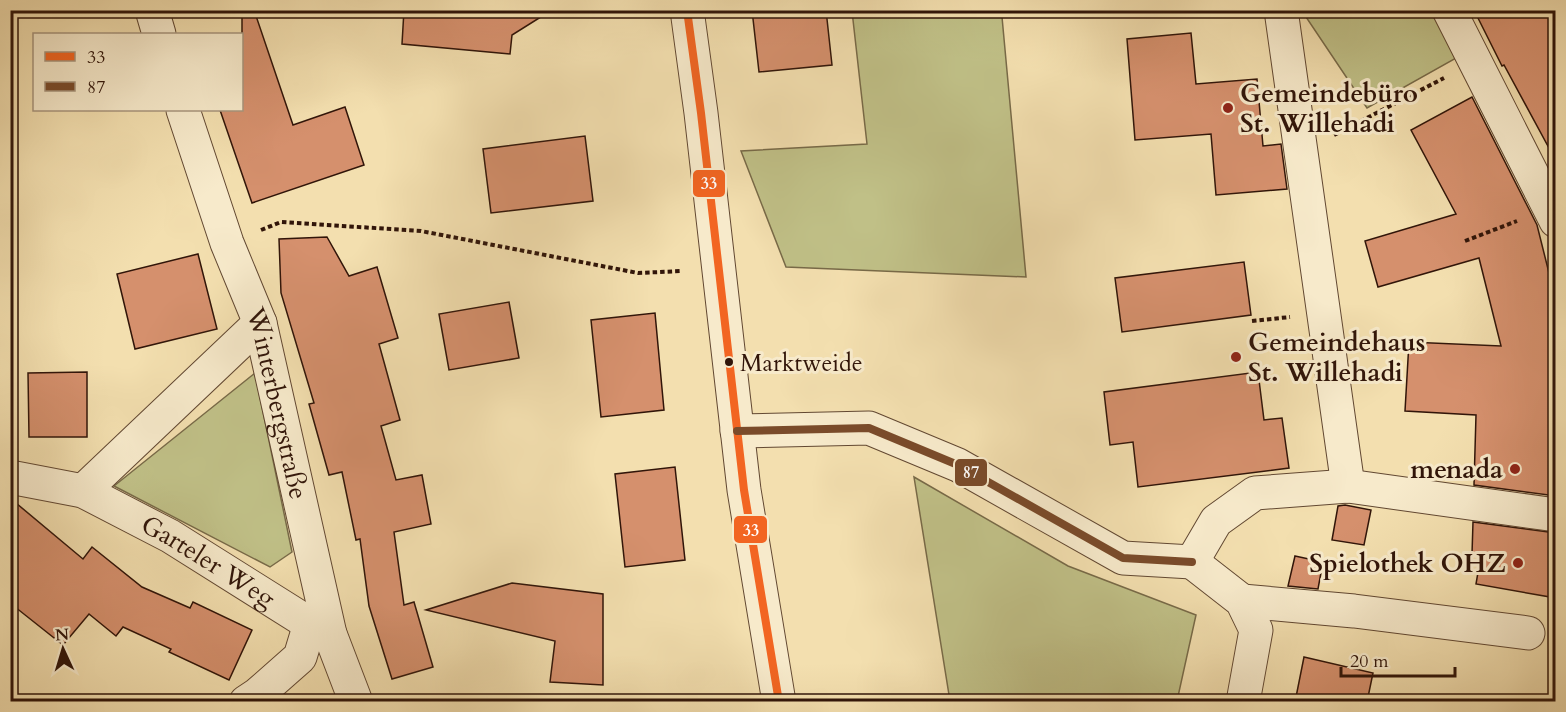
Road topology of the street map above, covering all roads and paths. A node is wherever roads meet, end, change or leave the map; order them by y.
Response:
1 (152, 10) edge
2 (687, 10) edge
3 (1281, 10) edge
4 (1449, 10) edge
5 (159, 33) edge
6 (1475, 62) junction
7 (183, 111) edge
8 (1301, 152) junction
9 (1552, 215) edge
10 (1465, 242) dead end
11 (227, 243) junction
12 (719, 267) junction
13 (260, 323) junction
14 (737, 431) junction
15 (10, 477) edge
16 (1348, 486) junction
17 (83, 491) junction
18 (1556, 515) edge
19 (1192, 562) junction
20 (1242, 601) junction
21 (320, 629) junction
22 (1528, 633) dead end
23 (246, 702) edge
24 (356, 702) edge
25 (778, 702) edge
26 (1243, 702) edge

1 - 5 street
2 - 12 street
3 - 8 street
4 - 6 street
6 - 8 path
6 - 9 street
7 - 11 street, Winterbergstraße
8 - 16 street
9 - 10 path
11 - 12 path
11 - 13 street, Winterbergstraße
12 - 14 street
13 - 17 street
13 - 21 street, Winterbergstraße
14 - 19 street
14 - 25 street
15 - 17 street, Garteler Weg
16 - 18 street
16 - 19 street
17 - 21 street, Garteler Weg
19 - 20 street
20 - 22 street
20 - 26 street
21 - 23 street
21 - 24 street, Winterbergstraße

